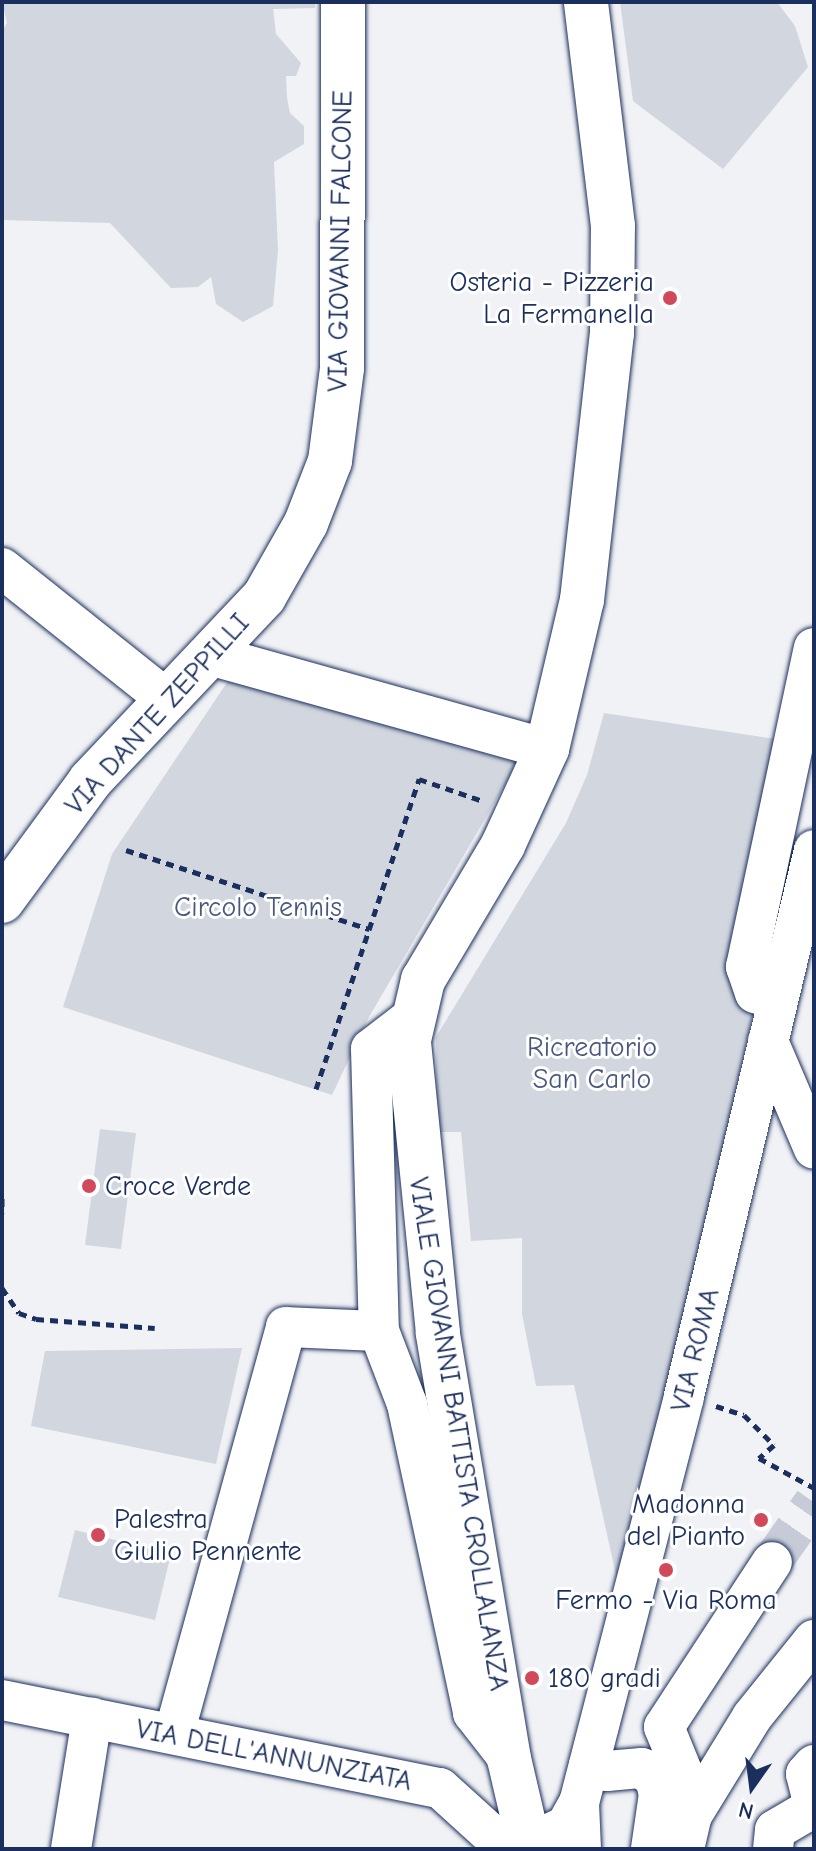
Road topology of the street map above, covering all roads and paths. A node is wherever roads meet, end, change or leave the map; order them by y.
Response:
1 (343, 2) edge
2 (586, 2) edge
3 (306, 523) joint
4 (6, 581) edge
5 (814, 648) edge
6 (210, 655) junction
7 (166, 699) junction
8 (547, 749) junction
9 (518, 814) junction
10 (126, 850) dead end
11 (814, 850) edge
12 (2, 901) edge
13 (369, 929) junction
14 (803, 941) edge
15 (777, 1000) junction
16 (410, 1019) junction
17 (768, 1041) junction
18 (316, 1089) dead end
19 (814, 1149) edge
20 (2, 1198) edge
21 (2, 1213) edge
22 (2, 1288) edge
23 (155, 1328) dead end
24 (379, 1331) junction
25 (684, 1396) junction
26 (814, 1488) edge
27 (772, 1562) tunnel mouth
28 (814, 1640) edge
29 (2, 1700) edge
30 (92, 1718) junction
31 (174, 1734) junction
32 (509, 1759) junction
33 (814, 1765) edge
34 (584, 1784) junction
35 (814, 1807) edge
36 (688, 1832) edge
37 (529, 1846) edge
38 (71, 1849) edge
39 (581, 1849) edge
40 (651, 1849) edge
41 (773, 1849) edge

1 - 3 main road, VIA GIOVANNI FALCONE
2 - 8 main road, VIALE GIOVANNI BATTISTA CROLLALANZA
3 - 6 main road, VIA DANTE ZEPPILLI
4 - 7 street
5 - 15 street
6 - 7 main road, VIA DANTE ZEPPILLI
6 - 8 street
7 - 12 main road, VIA DANTE ZEPPILLI
8 - 9 main road, VIALE GIOVANNI BATTISTA CROLLALANZA
9 - 13 path
9 - 16 main road, VIALE GIOVANNI BATTISTA CROLLALANZA
10 - 13 path
11 - 14 street, VIA ROMA
13 - 18 path
14 - 15 street, VIA ROMA
15 - 17 street, VIA ROMA
16 - 24 street
16 - 32 main road, VIALE GIOVANNI BATTISTA CROLLALANZA
17 - 19 street
17 - 25 street, VIA ROMA
20 - 21 path
22 - 23 path
24 - 31 street
24 - 32 street
25 - 26 path
25 - 34 street, VIA ROMA
27 - 36 street
28 - 36 street
29 - 30 street, VIA DELL'ANNUNZIATA
30 - 31 street, VIA DELL'ANNUNZIATA
30 - 38 street
31 - 37 street, VIA DELL'ANNUNZIATA
32 - 37 main road, VIALE GIOVANNI BATTISTA CROLLALANZA
33 - 35 street
34 - 37 street
34 - 39 street, VIA ROMA
34 - 40 street
35 - 41 street

